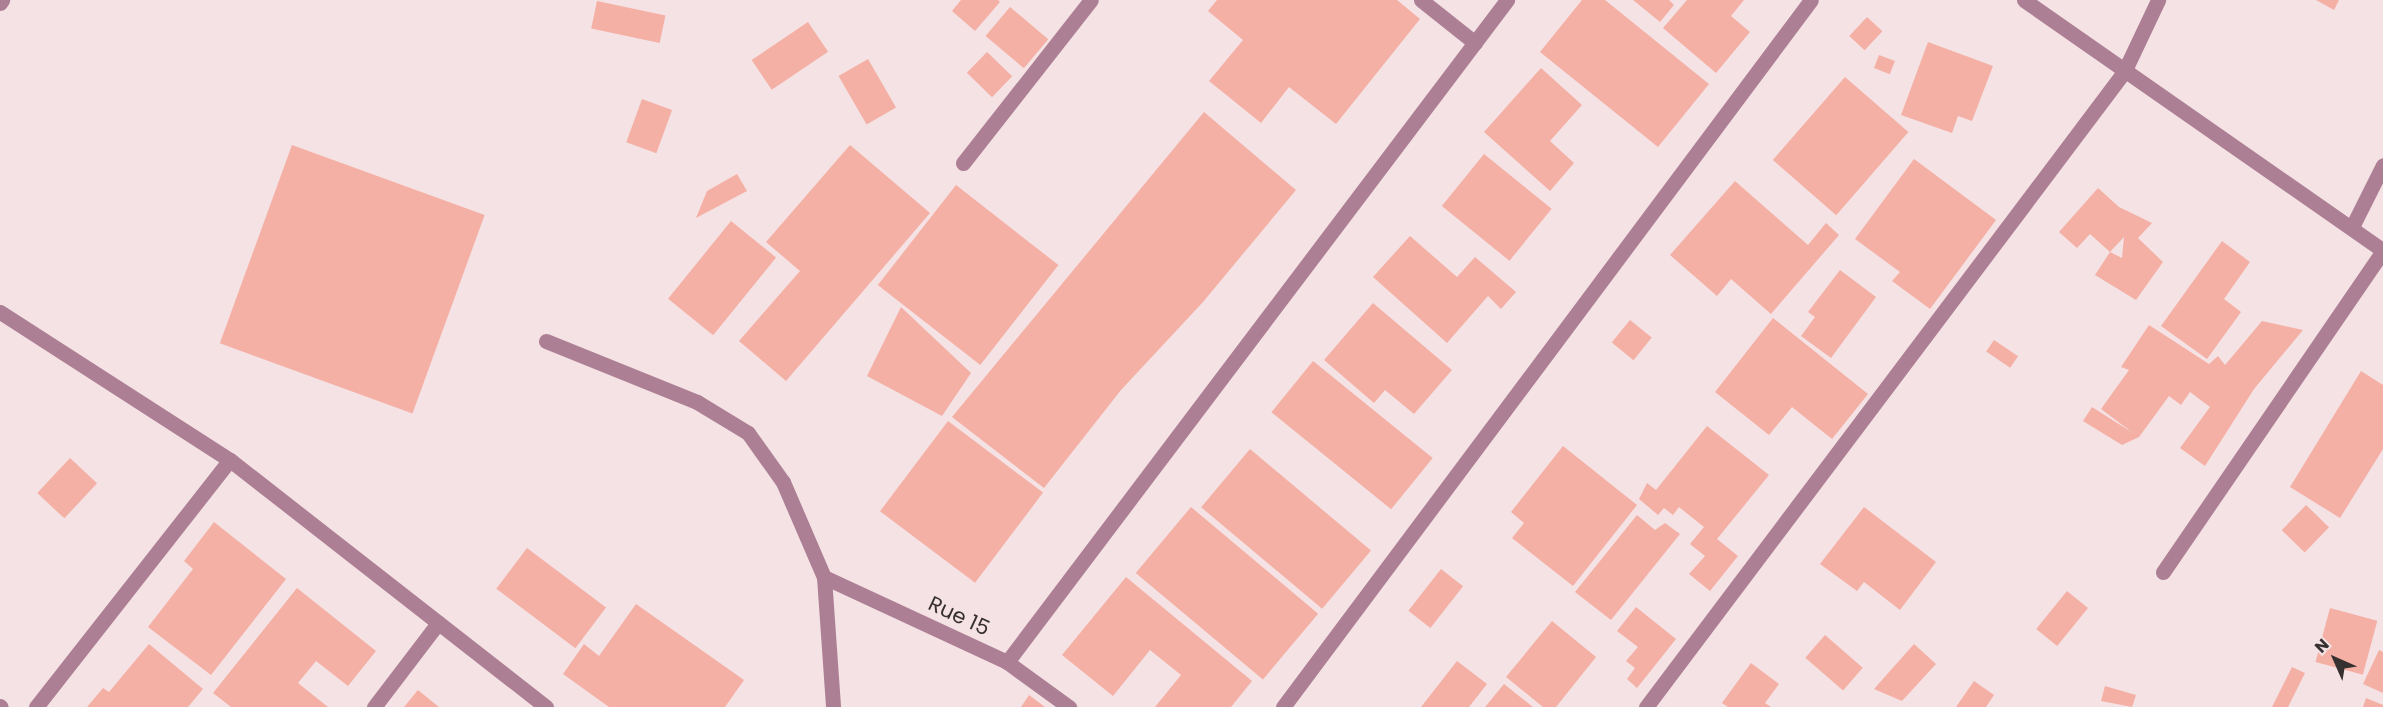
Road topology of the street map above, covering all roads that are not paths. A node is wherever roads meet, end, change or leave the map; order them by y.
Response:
1 (1091, 0) edge
2 (1421, 0) edge
3 (1507, 0) edge
4 (1811, 0) edge
5 (2024, 0) edge
6 (2158, 0) edge
7 (1475, 43) junction
8 (2124, 72) junction
9 (963, 163) dead end
10 (2383, 165) edge
11 (2352, 227) junction
12 (2383, 250) edge
13 (0, 312) edge
14 (546, 341) dead end
15 (230, 460) junction
16 (2163, 572) dead end
17 (824, 577) junction
18 (438, 623) junction
19 (1007, 662) junction
20 (36, 707) edge
21 (374, 707) edge
22 (546, 707) edge
23 (833, 707) edge
24 (1069, 707) edge
25 (1283, 707) edge
26 (1646, 707) edge

1 - 9 street
2 - 7 street
3 - 7 street
4 - 25 street
5 - 8 street
6 - 8 street
7 - 19 street
8 - 11 street
8 - 26 street
10 - 11 street
11 - 12 street
12 - 16 street
13 - 15 street
14 - 17 street
15 - 18 street
15 - 20 street
17 - 19 street, Rue 15
17 - 23 street
18 - 21 street
18 - 22 street
19 - 24 street, Rue 15

